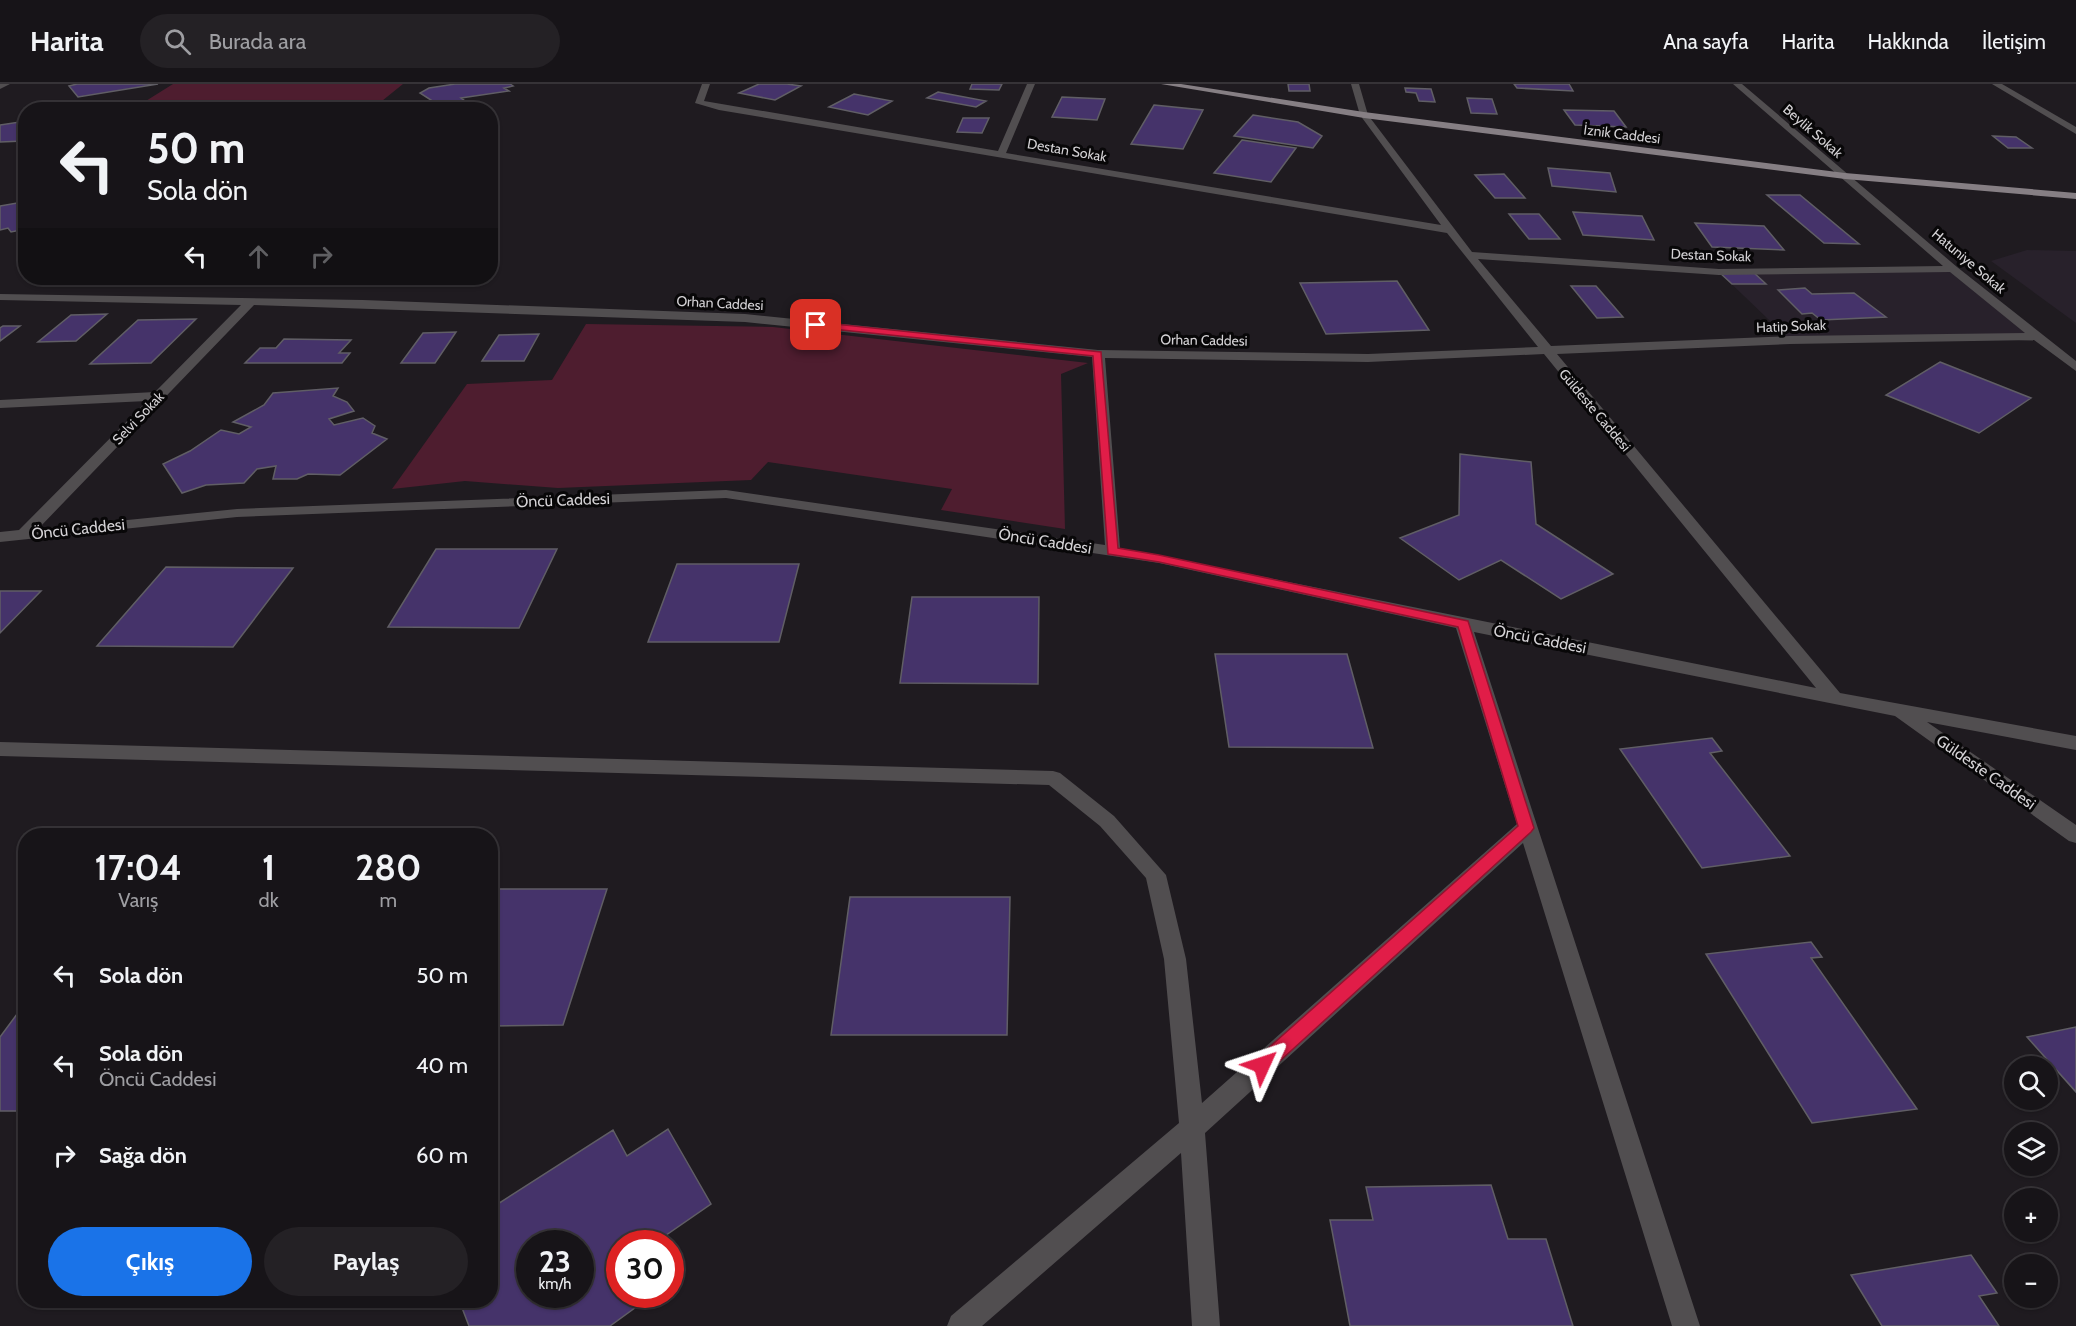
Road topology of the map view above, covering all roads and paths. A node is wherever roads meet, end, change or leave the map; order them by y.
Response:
1 (6, 84) edge
2 (706, 84) edge
3 (1031, 84) edge
4 (1166, 84) edge
5 (1356, 84) edge
6 (1996, 84) edge
7 (1179, 85) edge
8 (1736, 85) edge
9 (0, 87) edge
10 (1364, 115) junction
11 (2076, 131) edge
12 (1001, 154) junction
13 (1845, 176) junction
14 (2076, 196) edge
15 (1450, 230) junction
16 (1469, 255) junction
17 (1953, 269) junction
18 (0, 297) edge
19 (251, 302) junction
20 (2037, 336) junction
21 (1545, 350) junction
22 (1098, 354) junction
23 (2076, 367) edge
24 (159, 396) junction
25 (0, 404) edge
26 (24, 534) junction
27 (0, 537) edge
28 (1113, 551) junction
29 (1463, 624) junction
30 (1834, 698) junction
31 (1896, 709) junction
32 (2076, 743) edge
33 (0, 749) edge
34 (1526, 828) junction
35 (2076, 835) edge
36 (1192, 1128) junction
37 (961, 1326) edge
38 (1206, 1326) edge
39 (1686, 1326) edge

1 - 9 street
2 - 12 street, Destan Sokak
3 - 12 street
4 - 7 main road, İznik Caddesi
5 - 10 street
6 - 11 street
7 - 10 main road, İznik Caddesi
8 - 13 street, Beylik Sokak
10 - 13 main road, İznik Caddesi
10 - 15 street, Güldeste Caddesi
12 - 15 street, Destan Sokak
13 - 14 main road, İznik Caddesi
13 - 17 street, Hatuniye Sokak
15 - 16 street, Güldeste Caddesi
16 - 17 street, Destan Sokak
16 - 21 street, Güldeste Caddesi
17 - 20 street, Hatuniye Sokak
18 - 19 street, Orhan Caddesi
19 - 22 street, Orhan Caddesi
19 - 24 street, Selvi Sokak
20 - 21 street, Hatip Sokak
20 - 23 street, Hatuniye Sokak
21 - 22 street, Orhan Caddesi
21 - 30 street, Güldeste Caddesi
22 - 28 street
24 - 25 street
24 - 26 street, Selvi Sokak
26 - 27 street, Öncü Caddesi
26 - 28 street, Öncü Caddesi
28 - 29 street, Öncü Caddesi
29 - 30 street, Öncü Caddesi
29 - 34 street
30 - 31 street, Öncü Caddesi
31 - 32 street, Öncü Caddesi
31 - 35 street, Güldeste Caddesi
33 - 36 street
34 - 36 street
34 - 39 street
36 - 37 street
36 - 38 street

